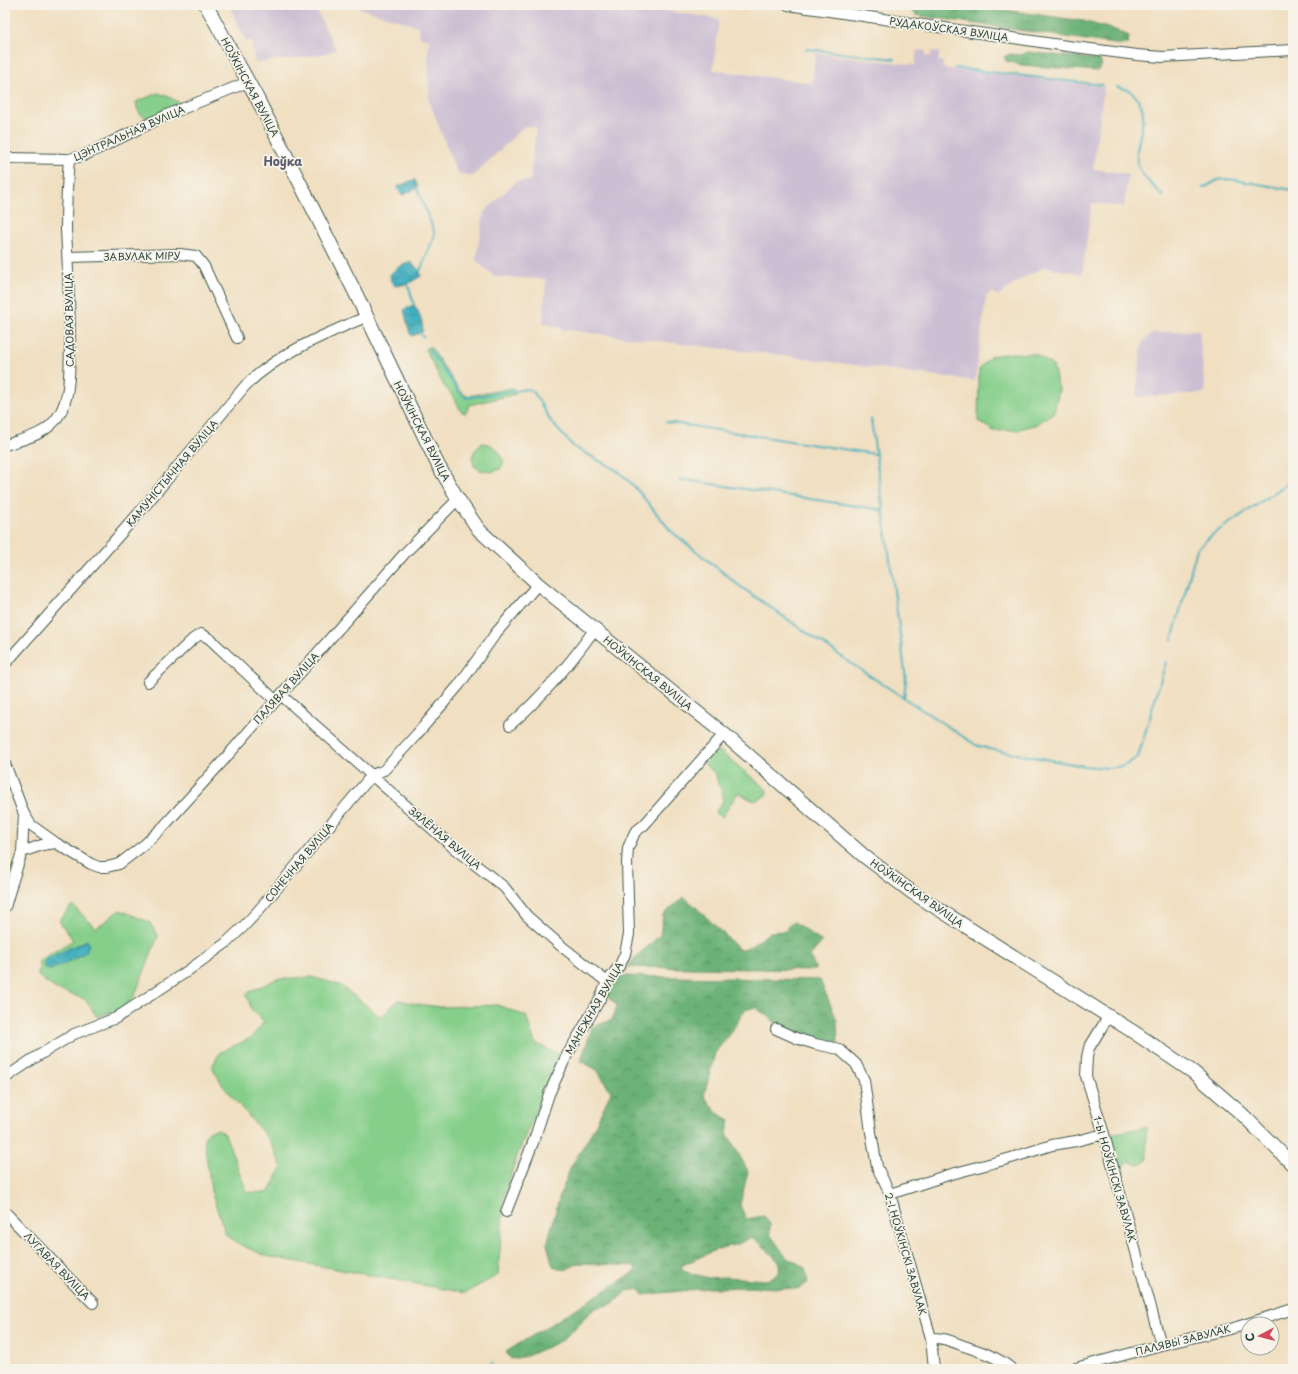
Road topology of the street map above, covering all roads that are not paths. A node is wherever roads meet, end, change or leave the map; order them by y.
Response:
1 (206, 5) edge
2 (788, 5) edge
3 (1293, 50) edge
4 (248, 82) junction
5 (5, 158) edge
6 (69, 160) junction
7 (68, 257) junction
8 (366, 317) junction
9 (237, 338) dead end
10 (5, 445) edge
11 (458, 500) junction
12 (538, 584) junction
13 (594, 630) junction
14 (5, 664) edge
15 (148, 682) dead end
16 (278, 697) junction
17 (510, 725) dead end
18 (724, 734) junction
19 (5, 764) edge
20 (372, 775) junction
21 (24, 814) junction
22 (56, 843) junction
23 (22, 852) junction
24 (8, 886) edge
25 (5, 907) edge
26 (607, 982) junction
27 (1108, 1017) junction
28 (776, 1029) dead end
29 (5, 1078) edge
30 (1104, 1134) junction
31 (1293, 1165) edge
32 (890, 1194) junction
33 (5, 1212) edge
34 (506, 1212) dead end
35 (93, 1303) dead end
36 (1293, 1309) edge
37 (931, 1338) junction
38 (1161, 1345) junction
39 (934, 1369) edge
40 (1012, 1369) edge
41 (1072, 1369) edge

1 - 4 main road, НОЎКІНСКАЯ ВУЛІЦА
2 - 3 street, РУДАКОЎСКАЯ ВУЛІЦА
4 - 6 street, ЦЭНТРАЛЬНАЯ ВУЛІЦА
4 - 8 main road, НОЎКІНСКАЯ ВУЛІЦА
5 - 6 street, ЦЭНТРАЛЬНАЯ ВУЛІЦА
6 - 7 street, САДОВАЯ ВУЛІЦА
7 - 9 street, ЗАВУЛАК МІРУ
7 - 10 street, САДОВАЯ ВУЛІЦА
8 - 11 main road, НОЎКІНСКАЯ ВУЛІЦА
8 - 14 street, КАМУНІСТЫЧНАЯ ВУЛІЦА
11 - 12 main road, НОЎКІНСКАЯ ВУЛІЦА
11 - 16 street, ПАЛЯВАЯ ВУЛІЦА
12 - 13 main road, НОЎКІНСКАЯ ВУЛІЦА
12 - 20 street, СОНЕЧНАЯ ВУЛІЦА
13 - 17 street
13 - 18 main road, НОЎКІНСКАЯ ВУЛІЦА
15 - 16 street, ЗЯЛЁНАЯ ВУЛІЦА
16 - 20 street, ЗЯЛЁНАЯ ВУЛІЦА
16 - 22 street, ПАЛЯВАЯ ВУЛІЦА
18 - 26 street, МАНЕЖНАЯ ВУЛІЦА
18 - 27 main road, НОЎКІНСКАЯ ВУЛІЦА
19 - 21 street
20 - 26 street, ЗЯЛЁНАЯ ВУЛІЦА
20 - 29 street, СОНЕЧНАЯ ВУЛІЦА
21 - 22 street
21 - 23 street
22 - 23 street
23 - 24 street
24 - 25 street
26 - 34 street, МАНЕЖНАЯ ВУЛІЦА
27 - 30 street, 1-Ы НОЎКІНСКІ ЗАВУЛАК
27 - 31 main road, НОЎКІНСКАЯ ВУЛІЦА
28 - 32 street, 2-І НОЎКІНСКІ ЗАВУЛАК
30 - 32 street
30 - 38 street, 1-Ы НОЎКІНСКІ ЗАВУЛАК
32 - 37 street, 2-І НОЎКІНСКІ ЗАВУЛАК
33 - 35 street, ЛУГАВАЯ ВУЛІЦА
36 - 38 street, ПАЛЯВЫ ЗАВУЛАК
37 - 39 street, 2-І НОЎКІНСКІ ЗАВУЛАК
37 - 40 street
38 - 41 street, ПАЛЯВЫ ЗАВУЛАК

